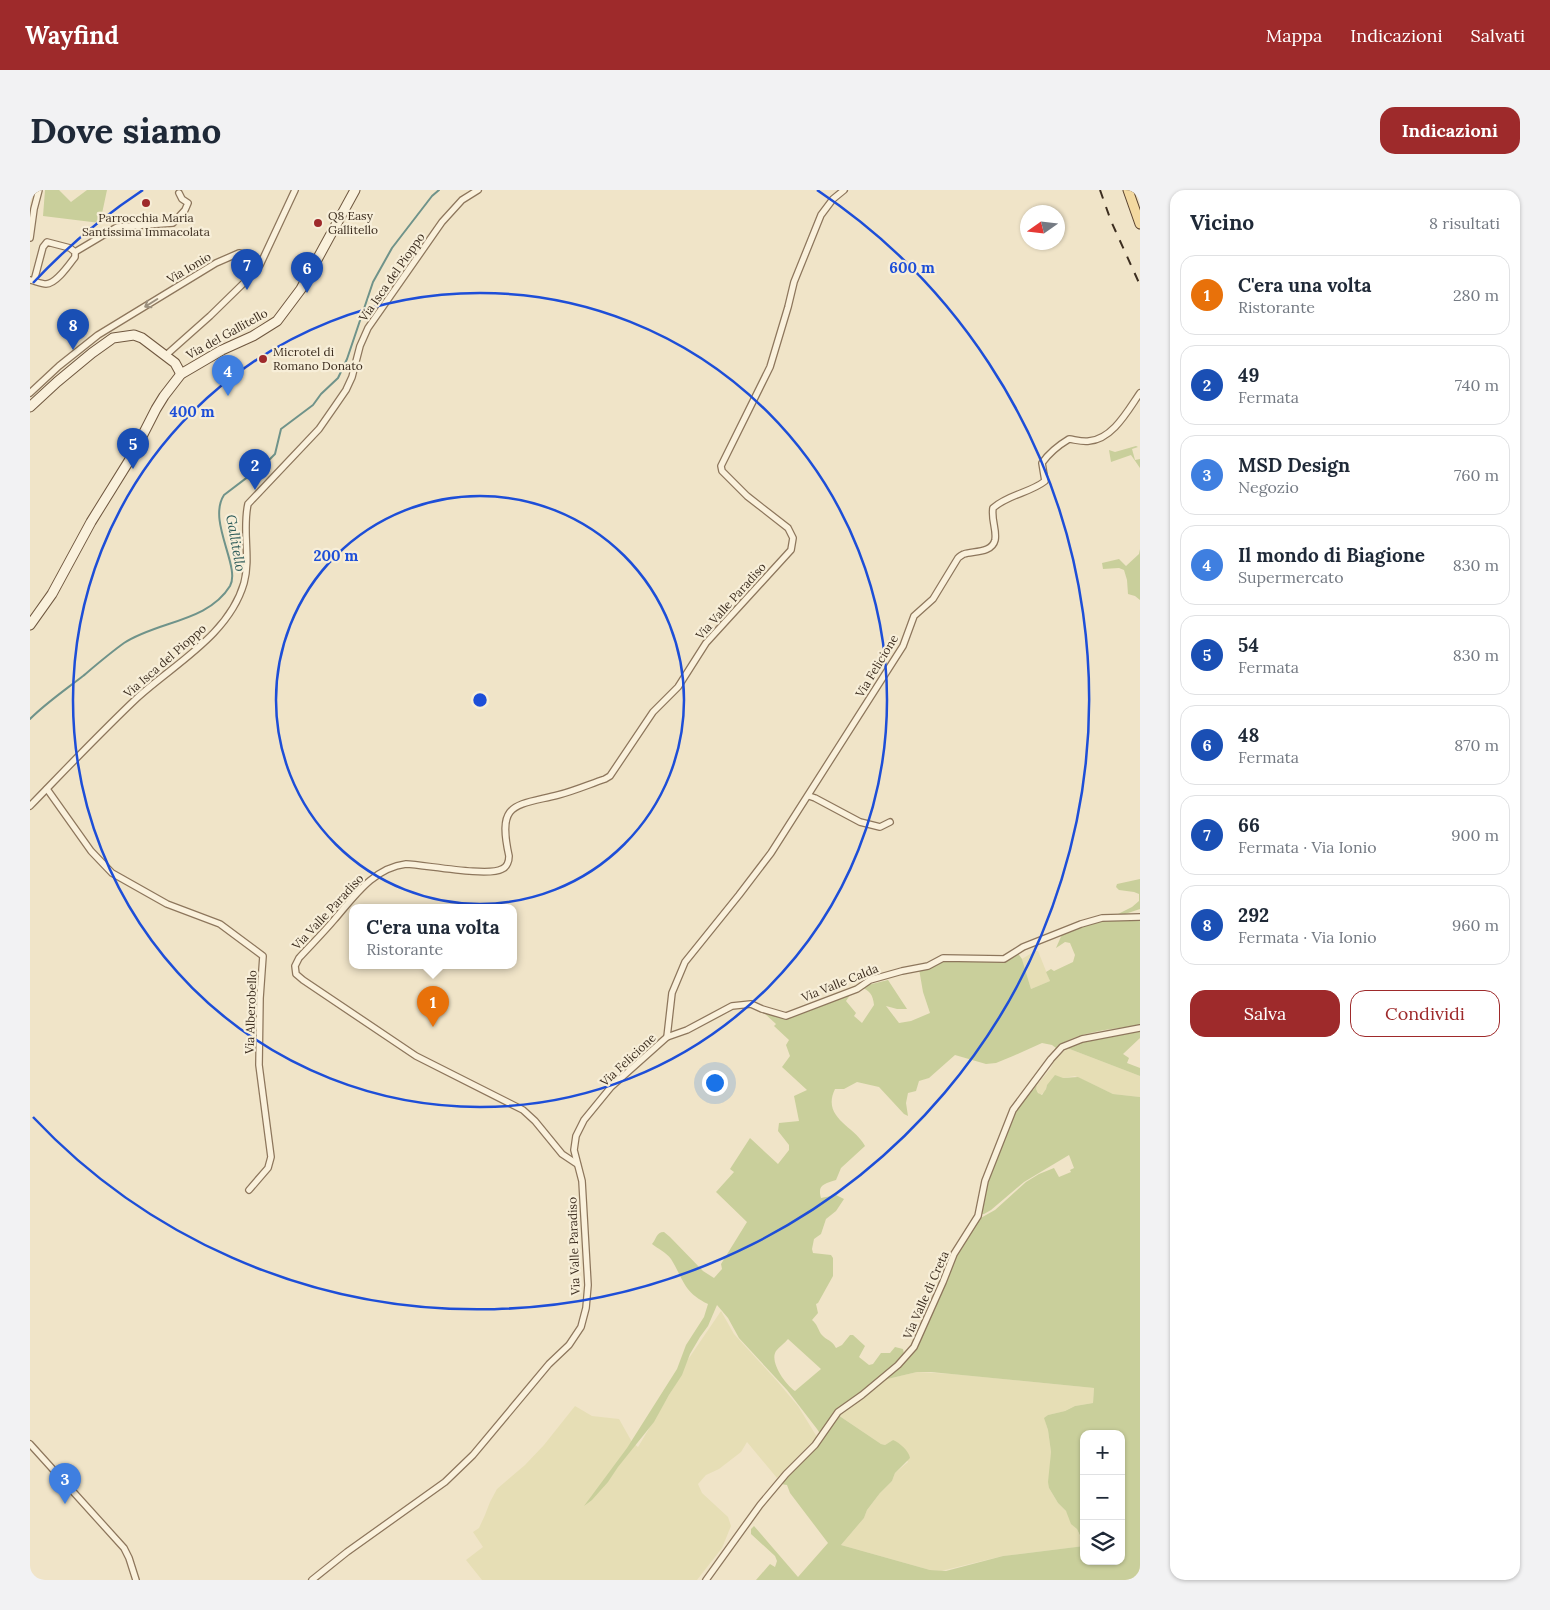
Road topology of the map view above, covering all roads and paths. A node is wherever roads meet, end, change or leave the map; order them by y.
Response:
1 (39, 190) edge
2 (295, 190) edge
3 (355, 190) edge
4 (478, 190) edge
5 (844, 190) edge
6 (1128, 190) edge
7 (179, 193) dead end
8 (1140, 224) edge
9 (30, 238) edge
10 (75, 252) junction
11 (254, 270) junction
12 (32, 280) edge
13 (165, 356) junction
14 (181, 374) junction
15 (30, 393) edge
16 (1140, 393) edge
17 (30, 407) edge
18 (30, 625) edge
19 (47, 789) junction
20 (809, 796) junction
21 (30, 806) edge
22 (890, 822) dead end
23 (1140, 917) edge
24 (1140, 1028) edge
25 (667, 1037) junction
26 (577, 1164) junction
27 (250, 1190) dead end
28 (30, 1444) edge
29 (136, 1580) edge
30 (312, 1580) edge
31 (706, 1580) edge

1 - 9 street
2 - 11 street
3 - 14 street, Via del Gallitello
4 - 19 street, Via Isca del Pioppo
5 - 26 street, Via Valle Paradiso
6 - 8 main road
7 - 10 street
10 - 12 street
10 - 12 street
11 - 13 street
11 -> 15 street, Via Ionio
13 - 14 street
13 - 17 street
14 - 18 street, Via del Gallitello
16 - 20 street, Via Felicione
19 - 21 street, Via Isca del Pioppo
19 - 27 street, Via Alberobello
20 - 22 street
20 - 25 street, Via Felicione
23 - 25 street, Via Valle Calda
24 - 31 street, Via Valle di Creta
25 - 26 street, Via Felicione
26 - 30 street, Via Valle Paradiso
28 - 29 street

